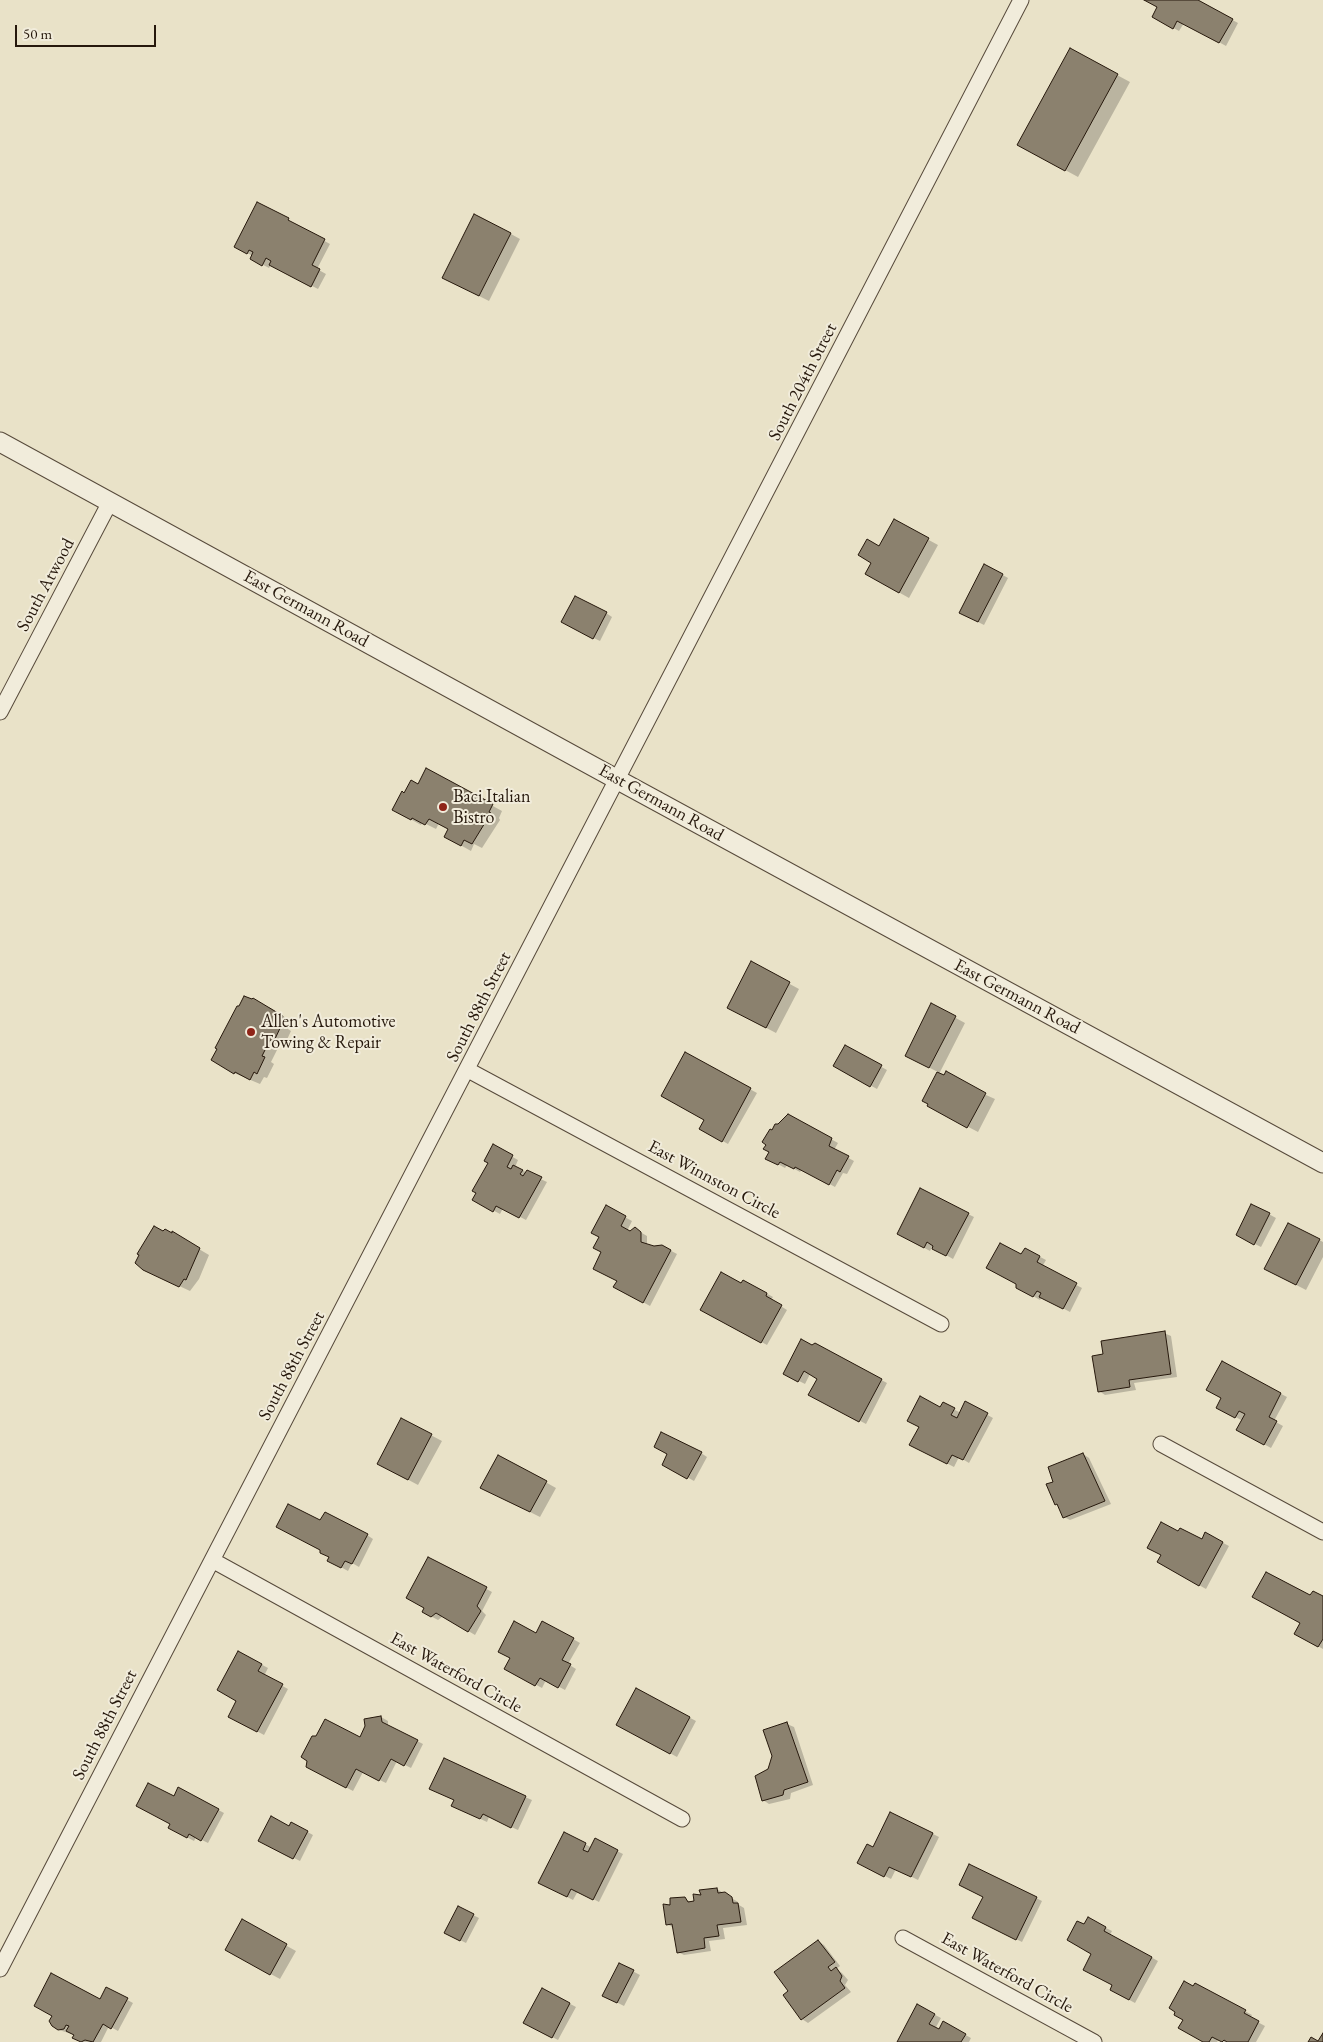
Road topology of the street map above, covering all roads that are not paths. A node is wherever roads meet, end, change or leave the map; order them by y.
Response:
1 (1021, 0) edge
2 (0, 442) edge
3 (110, 502) junction
4 (0, 712) edge
5 (618, 780) junction
6 (468, 1070) junction
7 (1323, 1163) edge
8 (942, 1324) dead end
9 (1161, 1444) dead end
10 (1323, 1532) edge
11 (212, 1560) junction
12 (682, 1819) dead end
13 (903, 1938) dead end
14 (0, 1969) edge
15 (1094, 2042) edge

1 - 5 street, South 204th Street
2 - 3 street, East Germann Road
3 - 4 street, South Atwood
3 - 5 street, East Germann Road
5 - 6 street, South 88th Street
5 - 7 street, East Germann Road
6 - 8 street, East Winnston Circle
6 - 11 street, South 88th Street
9 - 10 street
11 - 12 street, East Waterford Circle
11 - 14 street, South 88th Street
13 - 15 street, East Waterford Circle

